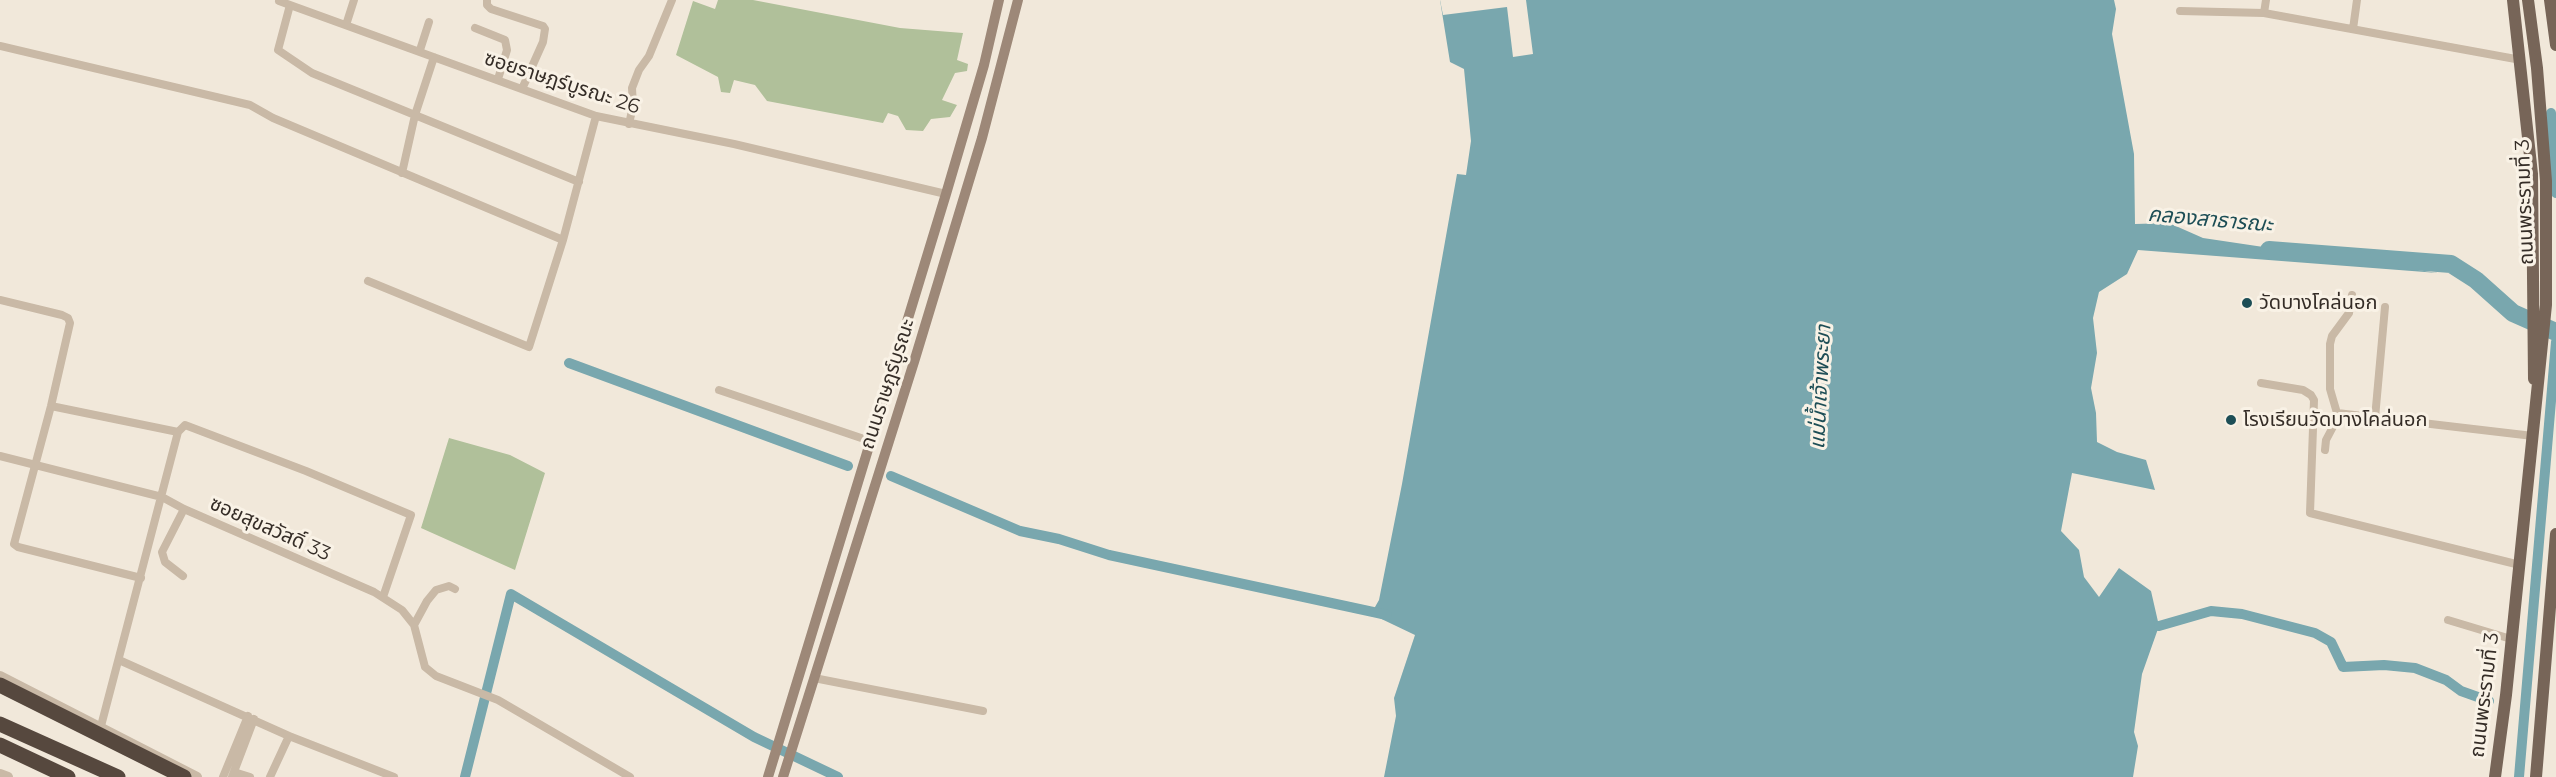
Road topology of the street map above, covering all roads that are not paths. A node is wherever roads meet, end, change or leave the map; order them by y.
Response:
1 (354, 0) edge
2 (487, 0) edge
3 (672, 0) edge
4 (999, 0) edge
5 (1018, 0) edge
6 (2266, 0) edge
7 (2357, 0) edge
8 (2528, 0) edge
9 (2550, 0) edge
10 (279, 1) edge
11 (2515, 3) edge
12 (290, 5) junction
13 (2180, 11) dead end
14 (2264, 13) junction
15 (429, 22) dead end
16 (346, 25) junction
17 (475, 28) dead end
18 (2353, 29) junction
19 (0, 45) edge
20 (2556, 45) edge
21 (420, 50) junction
22 (434, 57) junction
23 (2521, 60) junction
24 (498, 79) junction
25 (522, 89) junction
26 (415, 115) junction
27 (596, 116) junction
28 (629, 124) junction
29 (402, 173) junction
30 (579, 182) junction
31 (946, 194) junction
32 (563, 240) junction
33 (368, 281) dead end
34 (2352, 295) dead end
35 (0, 300) edge
36 (2385, 307) dead end
37 (2261, 383) dead end
38 (719, 390) dead end
39 (2536, 403) junction
40 (51, 406) junction
41 (2337, 413) junction
42 (2375, 418) junction
43 (178, 432) junction
44 (2533, 436) junction
45 (870, 441) junction
46 (2325, 450) dead end
47 (0, 456) edge
48 (36, 464) junction
49 (162, 497) junction
50 (184, 509) junction
51 (2556, 534) edge
52 (2520, 565) junction
53 (183, 576) dead end
54 (141, 578) junction
55 (2554, 580) edge
56 (455, 589) dead end
57 (383, 597) junction
58 (2448, 620) dead end
59 (414, 626) junction
60 (2511, 639) junction
61 (119, 660) junction
62 (0, 676) edge
63 (814, 678) junction
64 (0, 686) edge
65 (983, 711) dead end
66 (251, 718) junction
67 (1, 725) edge
68 (101, 726) junction
69 (289, 736) junction
70 (0, 747) edge
71 (0, 774) edge
72 (233, 774) edge
73 (7, 777) edge
74 (68, 777) edge
75 (118, 777) edge
76 (184, 777) edge
77 (197, 777) edge
78 (224, 777) edge
79 (250, 777) edge
80 (270, 777) edge
81 (394, 777) edge
82 (630, 777) edge
83 (768, 777) edge
84 (783, 777) edge
85 (2495, 777) edge
86 (2536, 777) edge

1 - 16 street
2 - 25 street
3 - 28 street
4 - 31 main road, ถนนราษฎร์บูรณะ
5 - 63 main road, ถนนราษฎร์บูรณะ
6 - 14 street
7 - 18 street
8 - 39 main road, ถนนพระรามที่ 3
9 - 20 main road
10 - 12 street, ซอยราษฎร์บูรณะ 26
11 - 23 main road, ถนนพระรามที่ 3
12 - 16 street, ซอยราษฎร์บูรณะ 26
12 - 26 street
13 - 14 street
14 - 18 street
15 - 21 street
16 - 21 street, ซอยราษฎร์บูรณะ 26
17 - 24 street
18 - 23 street
19 - 29 street
21 - 22 street, ซอยราษฎร์บูรณะ 26
22 - 24 street, ซอยราษฎร์บูรณะ 26
22 - 26 street
23 - 39 main road, ถนนพระรามที่ 3
24 - 25 street, ซอยราษฎร์บูรณะ 26
25 - 27 street, ซอยราษฎร์บูรณะ 26
26 - 29 street
26 - 30 street
27 - 28 street, ซอยราษฎร์บูรณะ 26
27 - 30 street
28 - 31 street, ซอยราษฎร์บูรณะ 26
29 - 32 street
30 - 32 street
31 - 45 main road, ถนนราษฎร์บูรณะ
32 - 33 street
34 - 41 street
35 - 40 street
36 - 42 street
37 - 52 street
38 - 45 street
39 - 44 main road, ถนนพระรามที่ 3
40 - 43 street
40 - 48 street
41 - 42 street
41 - 46 street
42 - 44 street
43 - 49 street
43 - 57 street
44 - 52 main road, ถนนพระรามที่ 3
45 - 83 main road, ถนนราษฎร์บูรณะ
47 - 48 street, ซอยสุขสวัสดิ์ 33
48 - 49 street, ซอยสุขสวัสดิ์ 33
48 - 54 street
49 - 50 street, ซอยสุขสวัสดิ์ 33
49 - 54 street
50 - 53 street
50 - 57 street, ซอยสุขสวัสดิ์ 33
51 - 55 main road
52 - 60 main road, ถนนพระรามที่ 3
54 - 61 street
55 - 86 main road
56 - 59 street
57 - 59 street, ซอยสุขสวัสดิ์ 33
58 - 60 street
59 - 82 street
60 - 85 main road, ถนนพระรามที่ 3
61 - 66 street
61 - 68 street
62 - 68 street
63 - 65 street
63 - 84 main road, ถนนราษฎร์บูรณะ
64 - 76 highway
66 - 69 street
66 - 72 street
66 - 78 street
67 - 75 highway
68 - 77 street
69 - 80 street
69 - 81 street
70 - 74 highway
71 - 73 street
72 - 79 street

